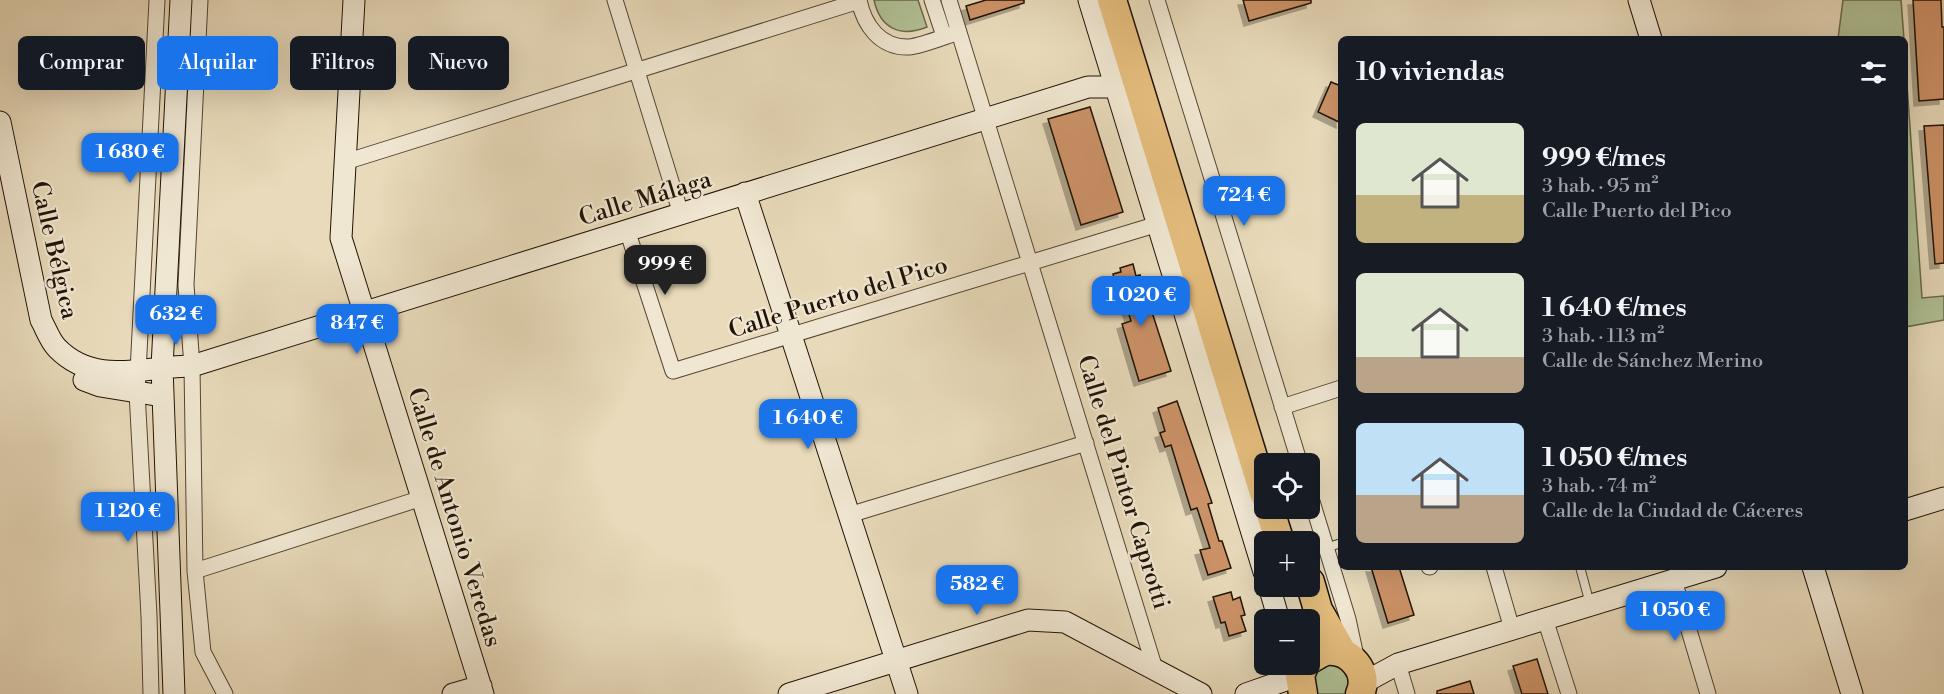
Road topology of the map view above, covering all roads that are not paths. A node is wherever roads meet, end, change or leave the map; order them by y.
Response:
1 (157, 0) edge
2 (181, 0) edge
3 (200, 0) edge
4 (354, 0) edge
5 (615, 0) edge
6 (859, 0) edge
7 (932, 0) edge
8 (949, 0) edge
9 (1089, 0) edge
10 (1112, 0) edge
11 (1131, 0) edge
12 (1157, 0) edge
13 (1639, 0) edge
14 (959, 32) junction
15 (944, 36) junction
16 (1650, 36) edge
17 (637, 71) junction
18 (1116, 87) junction
19 (986, 119) junction
20 (0, 122) edge
21 (345, 162) junction
22 (0, 183) edge
23 (745, 194) junction
24 (681, 214) junction
25 (1158, 224) junction
26 (627, 230) junction
27 (1030, 263) junction
28 (364, 312) junction
29 (791, 335) junction
30 (163, 357) junction
31 (192, 366) junction
32 (138, 370) junction
33 (1338, 389) edge
34 (137, 392) junction
35 (162, 396) junction
36 (1282, 407) junction
37 (1086, 442) junction
38 (1270, 453) edge
39 (1297, 453) edge
40 (1254, 461) edge
41 (422, 498) junction
42 (1944, 498) edge
43 (1908, 509) edge
44 (849, 515) junction
45 (1317, 519) edge
46 (1254, 539) edge
47 (1338, 544) edge
48 (1326, 548) junction
49 (195, 570) junction
50 (1495, 570) edge
51 (1581, 570) edge
52 (1706, 570) edge
53 (1814, 570) edge
54 (1674, 580) junction
55 (1314, 597) edge
56 (1590, 606) junction
57 (1545, 619) junction
58 (1512, 629) junction
59 (1320, 656) edge
60 (897, 661) junction
61 (1398, 664) junction
62 (1298, 675) edge
63 (1359, 677) edge
64 (1162, 680) edge
65 (482, 690) edge
66 (151, 694) edge
67 (174, 694) edge
68 (225, 694) edge
69 (453, 694) edge
70 (789, 694) edge
71 (907, 694) edge
72 (1201, 694) edge
73 (1246, 694) edge
74 (1407, 694) edge
75 (1569, 694) edge
76 (1708, 694) edge
77 (1852, 694) edge

1 - 32 street
2 - 30 street
3 - 31 street
4 - 21 street, Calle de Antonio Veredas
5 - 17 street
6 - 15 street
6 - 17 street
7 - 15 street
8 - 14 street, Calle del Pintor Caprotti
9 - 18 street
10 - 40 highway
11 - 38 highway
12 - 36 street
13 - 16 street
14 - 15 street
14 - 19 street, Calle del Pintor Caprotti
17 - 21 street
17 - 24 street
18 - 19 street, Calle Málaga
18 - 25 street
19 - 23 street, Calle Málaga
19 - 27 street, Calle del Pintor Caprotti
20 - 32 street, Calle Bélgica
21 - 28 street, Calle de Antonio Veredas
22 - 34 street, Calle Bélgica
23 - 24 street, Calle Málaga
23 - 29 street
24 - 26 street, Calle Málaga
25 - 27 street, Calle Puerto del Pico
25 - 46 street
26 - 28 street, Calle Málaga
26 - 29 street, Calle Puerto del Pico
27 - 29 street, Calle Puerto del Pico
27 - 37 street, Calle del Pintor Caprotti
28 - 31 street, Calle Málaga
28 - 41 street, Calle de Antonio Veredas
29 - 44 street
30 - 31 street, Calle Málaga
30 - 32 street, Calle Bélgica
30 - 35 street
31 - 35 street, Calle Málaga
31 - 49 street
32 - 34 street
33 - 36 street
34 - 35 street, Calle Bélgica
34 - 66 street
35 - 67 street
36 - 39 street
37 - 44 street
37 - 64 street, Calle del Pintor Caprotti
41 - 49 street
41 - 65 street, Calle de Antonio Veredas
42 - 43 street
44 - 60 street
45 - 48 street
47 - 48 lane
48 - 63 street
49 - 68 street
50 - 58 street
51 - 56 lane
52 - 54 street
53 - 77 street
54 - 56 street
54 - 76 street
55 - 63 highway
56 - 57 street
57 - 58 street
57 - 75 street
58 - 61 street
59 - 63 highway
60 - 64 street
60 - 70 street
60 - 71 street
61 - 63 street
61 - 74 street
62 - 73 street
64 - 72 street
65 - 69 street

